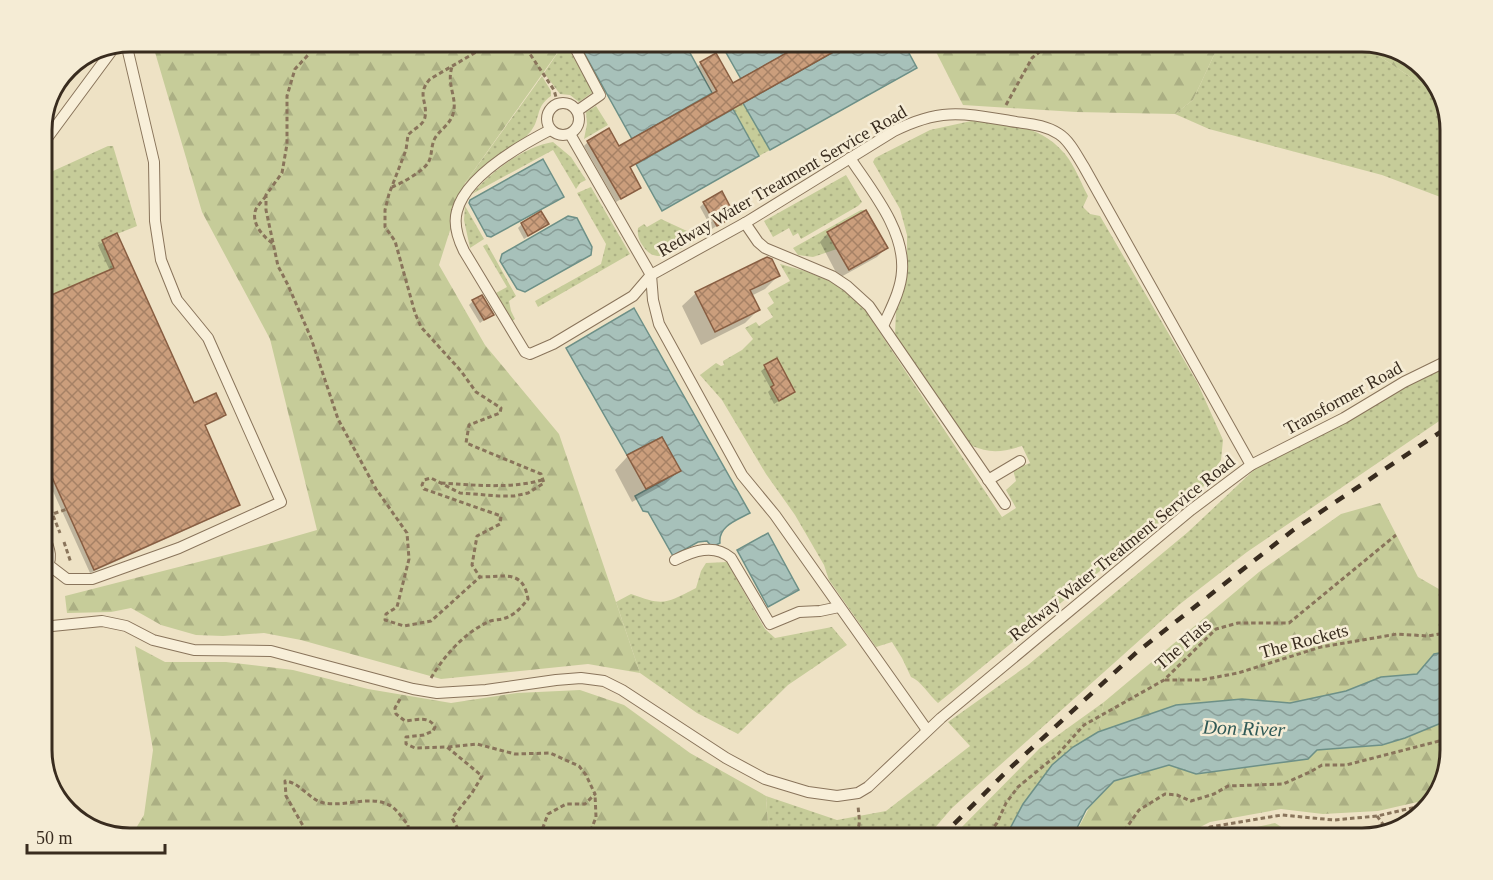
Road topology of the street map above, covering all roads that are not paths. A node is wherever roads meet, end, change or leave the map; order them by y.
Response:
1 (128, 52) edge
2 (577, 52) edge
3 (108, 56) edge
4 (577, 111) junction
5 (53, 130) edge
6 (550, 130) junction
7 (570, 134) junction
8 (850, 158) junction
9 (745, 223) junction
10 (651, 276) junction
11 (884, 324) junction
12 (1440, 364) edge
13 (1020, 461) dead end
14 (1251, 465) junction
15 (988, 480) junction
16 (1005, 504) dead end
17 (675, 560) dead end
18 (53, 568) edge
19 (839, 607) junction
20 (53, 626) edge
21 (927, 730) junction

1 - 18 lane
2 - 4 lane
3 - 5 lane
4 - 6 lane
4 - 7 lane
6 - 7 lane
6 - 10 lane
7 - 10 lane
8 - 9 lane, Redway Water Treatment Service Road
8 - 11 lane
8 - 14 lane, Redway Water Treatment Service Road
9 - 10 lane, Redway Water Treatment Service Road
9 - 11 lane
10 - 19 lane, Redway Water Treatment Service Road
11 - 15 lane
12 - 14 lane, Transformer Road
13 - 15 lane
14 - 21 lane, Redway Water Treatment Service Road
15 - 16 lane
17 - 19 lane
19 - 21 lane, Redway Water Treatment Service Road
20 - 21 lane, Redway Water Treatment Service Road

